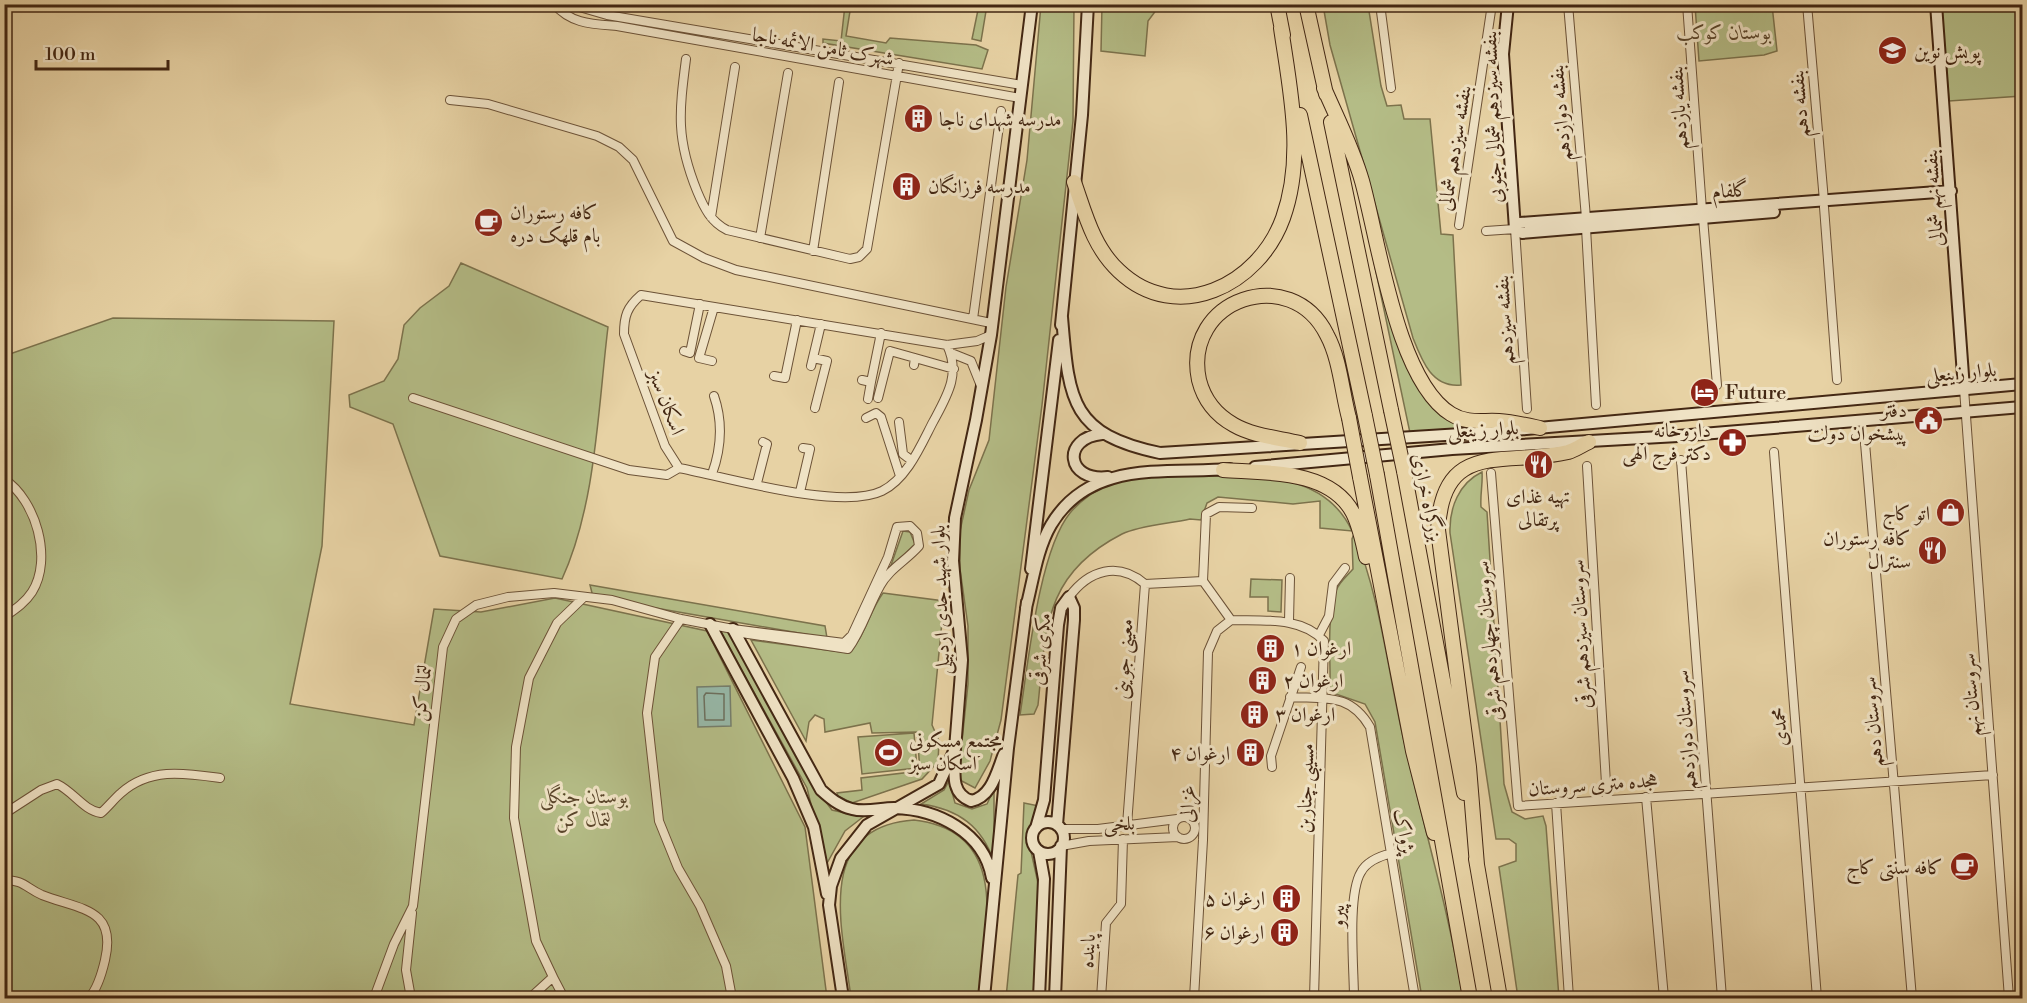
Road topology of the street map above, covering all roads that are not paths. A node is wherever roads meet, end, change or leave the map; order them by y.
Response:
1 (554, 4) edge
2 (569, 4) edge
3 (1032, 4) edge
4 (1088, 4) edge
5 (1277, 4) edge
6 (1306, 4) edge
7 (1380, 4) edge
8 (1492, 4) edge
9 (1508, 4) edge
10 (1568, 4) edge
11 (1687, 4) edge
12 (1807, 4) edge
13 (1936, 4) edge
14 (613, 16) junction
15 (612, 25) junction
16 (1281, 28) junction
17 (729, 35) junction
18 (726, 45) junction
19 (686, 59) dead end
20 (899, 63) junction
21 (735, 67) dead end
22 (788, 73) dead end
23 (897, 76) junction
24 (839, 82) dead end
25 (1022, 85) junction
26 (1324, 88) junction
27 (1391, 88) dead end
28 (1020, 98) junction
29 (450, 100) dead end
30 (1001, 111) dead end
31 (1074, 182) junction
32 (1951, 195) junction
33 (1824, 204) junction
34 (1703, 214) junction
35 (711, 217) junction
36 (1586, 223) junction
37 (1459, 225) dead end
38 (1515, 229) junction
39 (1486, 231) dead end
40 (760, 238) junction
41 (813, 251) junction
42 (700, 304) junction
43 (714, 307) junction
44 (1062, 317) junction
45 (973, 319) junction
46 (798, 320) junction
47 (991, 323) junction
48 (821, 324) junction
49 (881, 333) junction
50 (991, 335) junction
51 (949, 349) junction
52 (684, 351) dead end
53 (712, 361) dead end
54 (954, 369) junction
55 (774, 376) dead end
56 (862, 380) dead end
57 (1837, 380) dead end
58 (871, 382) junction
59 (2022, 384) edge
60 (1717, 385) dead end
61 (981, 386) junction
62 (1964, 389) junction
63 (1907, 394) junction
64 (714, 396) dead end
65 (413, 398) dead end
66 (878, 398) dead end
67 (868, 399) dead end
68 (1596, 405) dead end
69 (2022, 407) edge
70 (815, 408) dead end
71 (1527, 409) dead end
72 (1966, 411) junction
73 (1909, 416) junction
74 (866, 418) dead end
75 (899, 422) dead end
76 (1540, 428) junction
77 (1102, 434) junction
78 (763, 442) dead end
79 (1589, 442) junction
80 (1300, 443) junction
81 (1865, 443) dead end
82 (803, 448) dead end
83 (1774, 452) dead end
84 (911, 460) junction
85 (1681, 460) dead end
86 (1587, 466) dead end
87 (679, 468) junction
88 (1223, 470) junction
89 (1491, 473) dead end
90 (712, 474) junction
91 (1113, 476) junction
92 (900, 477) junction
93 (4, 479) edge
94 (757, 483) junction
95 (800, 492) junction
96 (1252, 508) dead end
97 (1345, 568) dead end
98 (1290, 578) dead end
99 (1203, 581) junction
100 (1145, 584) junction
101 (1070, 597) junction
102 (583, 598) junction
103 (1026, 608) junction
104 (4, 617) edge
105 (681, 619) junction
106 (1231, 620) junction
107 (1289, 621) junction
108 (710, 624) junction
109 (734, 630) junction
110 (1319, 636) junction
111 (1392, 649) junction
112 (1300, 667) dead end
113 (1290, 697) junction
114 (1324, 699) junction
115 (1008, 748) junction
116 (955, 750) junction
117 (1272, 767) dead end
118 (1993, 775) junction
119 (220, 778) dead end
120 (1893, 781) junction
121 (1800, 787) junction
122 (1706, 793) junction
123 (1646, 797) junction
124 (1607, 800) junction
125 (1556, 803) junction
126 (1518, 806) joint
127 (895, 808) junction
128 (4, 814) edge
129 (1203, 814) junction
130 (1182, 818) junction
131 (1127, 825) junction
132 (1059, 827) junction
133 (1036, 828) junction
134 (1203, 835) junction
135 (1191, 836) junction
136 (1178, 837) junction
137 (1123, 839) junction
138 (1061, 846) junction
139 (1039, 851) junction
140 (1392, 853) junction
141 (1477, 866) junction
142 (1449, 876) junction
143 (4, 880) edge
144 (829, 905) junction
145 (413, 906) junction
146 (992, 917) junction
147 (553, 977) junction
148 (1314, 989) junction
149 (89, 999) edge
150 (374, 999) edge
151 (411, 999) edge
152 (530, 999) edge
153 (564, 999) edge
154 (732, 999) edge
155 (843, 999) edge
156 (984, 999) edge
157 (1039, 999) edge
158 (1055, 999) edge
159 (1101, 999) edge
160 (1194, 999) edge
161 (1309, 999) edge
162 (1314, 999) edge
163 (1354, 999) edge
164 (1415, 999) edge
165 (1470, 999) edge
166 (1500, 999) edge
167 (1569, 999) edge
168 (1664, 999) edge
169 (1722, 999) edge
170 (1817, 999) edge
171 (1912, 999) edge
172 (2009, 999) edge

1 - 15 street, شهرک ثامن الائمه ناجا
2 - 14 street, شهرک ثامن الائمه ناجا
3 - 25 main road, بلوار شهید جدی اردبیلی
4 - 31 main road
5 - 16 highway
6 - 26 highway, بزرگراه خرازی
7 - 27 street
8 - 37 street, بنفشه سیزدهم شمالی
9 - 38 main road, بنفشه سیزدهم شمالی جنوبی
10 - 36 street, بنفشه دوازدهم
11 - 34 street, بنفشه یازدهم
12 - 33 street, بنفشه دهم
13 - 32 main road, بنفشه نهم شمالی
14 - 15 street
14 - 17 street, شهرک ثامن الائمه ناجا
15 - 18 street, شهرک ثامن الائمه ناجا
16 - 31 highway
16 - 142 highway, bridge
17 - 18 street
17 - 20 street, شهرک ثامن الائمه ناجا
18 - 23 street, شهرک ثامن الائمه ناجا
19 - 35 street
20 - 23 street
20 - 25 street, شهرک ثامن الائمه ناجا
21 - 35 street
22 - 40 street
23 - 28 street, شهرک ثامن الائمه ناجا
23 - 41 street
24 - 41 street
25 - 28 main road, بلوار شهید جدی اردبیلی
26 - 76 highway
26 - 141 highway, بزرگراه خرازی, bridge
28 - 47 main road, بلوار شهید جدی اردبیلی
29 - 45 street
30 - 45 street
31 - 44 main road
32 - 33 main road, گلفام
32 - 62 main road, بنفشه نهم شمالی
33 - 34 main road, گلفام
33 - 57 street, بنفشه دهم
34 - 36 main road, گلفام
34 - 60 street, بنفشه یازدهم
35 - 40 street
36 - 38 main road, گلفام
36 - 68 street, بنفشه دوازدهم
38 - 39 street, گلفام
38 - 71 street, بنفشه سیزدهم
40 - 41 street
42 - 43 street, اسکان سبز
42 - 52 street
42 - 87 street, اسکان سبز
43 - 46 street, اسکان سبز
43 - 53 street
44 - 77 main road, بلوار زینعلی
44 - 103 main road
45 - 47 street
46 - 48 street, اسکان سبز
46 - 55 street
47 - 50 main road, بلوار شهید جدی اردبیلی
48 - 49 street, اسکان سبز
48 - 70 street
49 - 51 street, اسکان سبز
49 - 58 street
50 - 51 street, اسکان سبز
50 - 61 main road, بلوار شهید جدی اردبیلی
51 - 54 street
51 - 61 street, اسکان سبز
54 - 66 street
54 - 84 street
56 - 58 street
58 - 67 street
59 - 62 main road, بلوار زینعلی
61 - 116 main road, بلوار شهید جدی اردبیلی
62 - 63 main road, بلوار زینعلی
62 - 72 street, سروستان نهم
63 - 73 main road
63 - 76 main road, بلوار زینعلی
64 - 90 street
65 - 87 street
69 - 72 main road, بلوار زینعلی
72 - 73 main road, بلوار زینعلی
72 - 118 street, سروستان نهم
73 - 79 main road, بلوار زینعلی
74 - 92 street
75 - 84 street
76 - 80 main road, بلوار زینعلی
77 - 80 main road, بلوار زینعلی
77 - 91 main road
78 - 94 street
79 - 88 main road, بلوار زینعلی
79 - 141 highway
80 - 111 highway, bridge
81 - 120 street, سروستان دهم
82 - 95 street
83 - 121 street, محمدی
84 - 92 street
85 - 122 street, سروستان دوازدهم
86 - 124 street, سروستان سیزدهم شرقی
87 - 90 street
88 - 91 main road, بلوار زینعلی
88 - 111 highway
89 - 126 street, سروستان چهاردهم شرقی
90 - 94 street
91 - 103 main road, بلوار زینعلی
92 - 95 street
93 - 104 street
94 - 95 street
96 - 99 street
97 - 110 street
98 - 107 street
99 - 100 street
99 - 106 street
100 - 101 street
100 - 131 street, معینی جوینی
101 - 132 main road, مکری شرقی
101 - 133 main road, مکری شرقی
102 - 105 street, لتمال کن
102 - 145 street, لتمال کن
102 - 147 street
103 - 115 main road
105 - 108 street, لتمال کن
105 - 154 street
106 - 107 street
106 - 129 street, غزالی
107 - 110 street
108 - 109 street, لتمال کن
108 - 144 main road
109 - 109 street
109 - 127 main road
110 - 114 street, مسیبی چناربن
111 - 142 highway
112 - 113 street
113 - 114 street, پژواک
113 - 117 street
114 - 140 street, پژواک
114 - 148 street, مسیبی چناربن
115 - 116 main road
115 - 146 main road
116 - 127 main road, بلوار شهید جدی اردبیلی
118 - 120 street, هجده متری سروستان
118 - 172 street, سروستان نهم
119 - 128 street
120 - 121 street, هجده متری سروستان
120 - 171 street, سروستان دهم
121 - 122 street, هجده متری سروستان
121 - 170 street, محمدی
122 - 123 street, هجده متری سروستان
122 - 169 street, سروستان دوازدهم
123 - 124 street, هجده متری سروستان
123 - 168 street
124 - 125 street, هجده متری سروستان
125 - 126 street, هجده متری سروستان
125 - 167 street
127 - 144 main road, بلوار شهید جدی اردبیلی
127 - 146 main road
129 - 130 street, بلخی
129 - 134 street, غزالی
130 - 131 street, بلخی
130 - 135 street
130 - 136 street
131 - 132 street, بلخی
132 - 133 main road
132 - 138 main road
133 - 139 main road
134 - 135 street
134 - 160 street, غزالی
135 - 136 street
136 - 137 street, بلخی
137 - 138 street, بلخی
137 - 159 street, پاینده
138 - 139 main road
138 - 158 main road
139 - 157 main road
140 - 163 street, پیرو
140 - 164 street, پژواک
141 - 166 highway, بزرگراه خرازی
142 - 165 highway
143 - 149 street
144 - 155 main road, بلوار شهید جدی اردبیلی
145 - 150 street, لتمال کن
145 - 151 street, لتمال کن
146 - 156 main road
147 - 152 street
147 - 153 street
148 - 161 street
148 - 162 street, مسیبی چناربن

